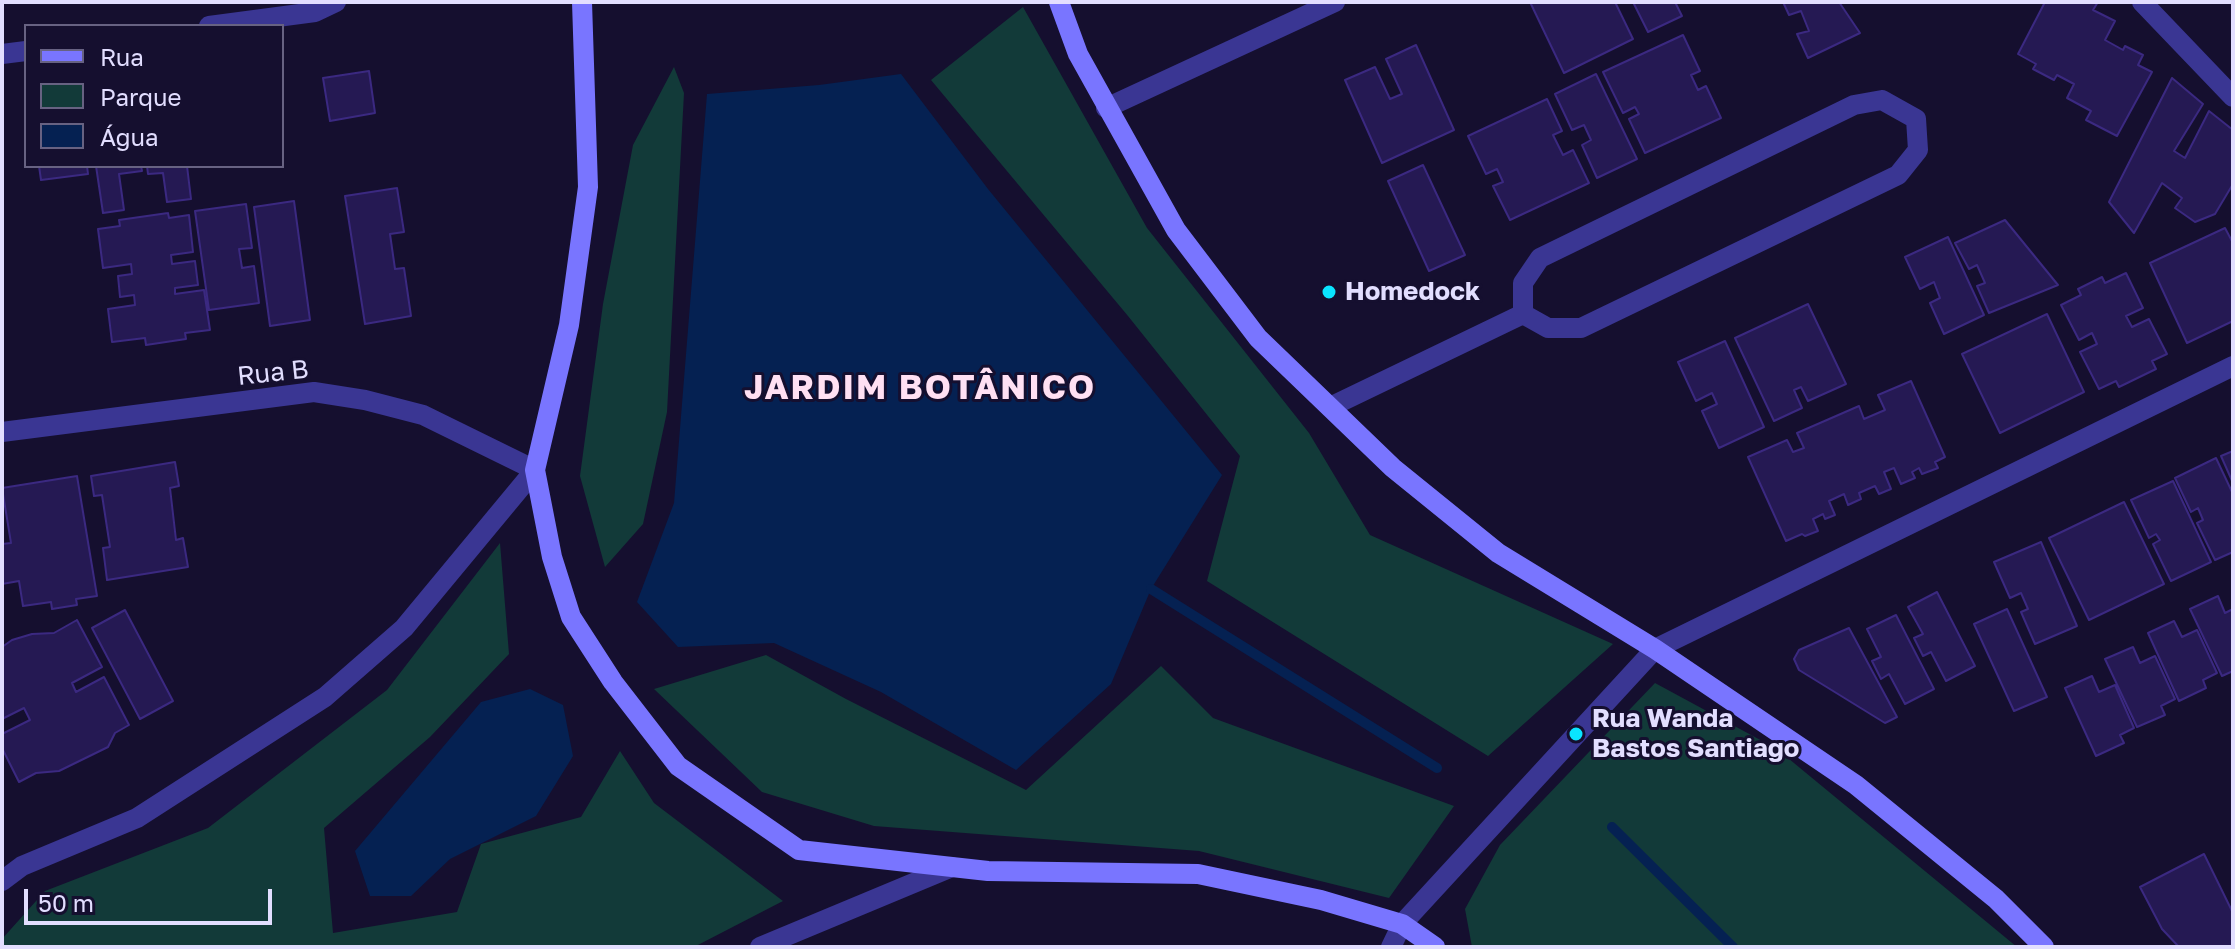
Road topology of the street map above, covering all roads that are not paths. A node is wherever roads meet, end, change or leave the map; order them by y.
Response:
1 (336, 2) edge
2 (582, 2) edge
3 (1059, 2) edge
4 (1335, 2) edge
5 (2142, 2) edge
6 (224, 24) edge
7 (24, 51) edge
8 (2, 54) edge
9 (2233, 97) edge
10 (1106, 108) junction
11 (1523, 314) junction
12 (2233, 366) edge
13 (1330, 407) junction
14 (2, 432) edge
15 (535, 470) junction
16 (1655, 649) junction
17 (952, 867) junction
18 (2, 881) edge
19 (1402, 924) junction
20 (769, 945) edge
21 (1391, 947) edge
22 (1435, 947) edge
23 (2044, 947) edge

1 - 6 street
2 - 15 main road
3 - 10 main road
4 - 10 street
5 - 9 street
7 - 8 street
10 - 13 main road
11 - 11 street
11 - 13 street
12 - 16 street
13 - 16 main road
14 - 15 street, Rua B
15 - 17 main road
15 - 18 street
16 - 19 street
16 - 23 main road
17 - 19 main road
17 - 20 street
19 - 21 street
19 - 22 main road

